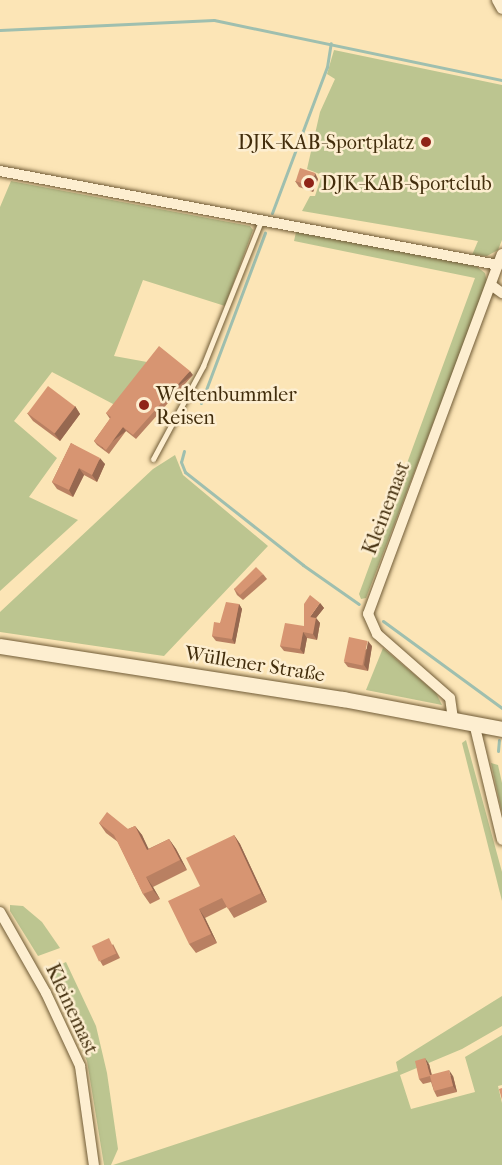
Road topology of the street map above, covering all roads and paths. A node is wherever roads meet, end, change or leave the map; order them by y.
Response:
1 (497, 0) edge
2 (502, 9) edge
3 (0, 171) edge
4 (261, 221) junction
5 (500, 260) edge
6 (491, 285) junction
7 (502, 293) edge
8 (153, 459) dead end
9 (0, 646) edge
10 (453, 719) junction
11 (474, 723) junction
12 (502, 729) edge
13 (502, 840) edge
14 (0, 912) edge
15 (94, 1165) edge

1 - 2 street
3 - 4 street
4 - 5 street
4 - 8 lane
5 - 6 street, Kleinemast
6 - 7 street
6 - 10 street, Kleinemast
9 - 10 main road, Wüllener Straße
10 - 11 main road, Wüllener Straße
11 - 12 main road, Wüllener Straße
11 - 13 street
14 - 15 street, Kleinemast

